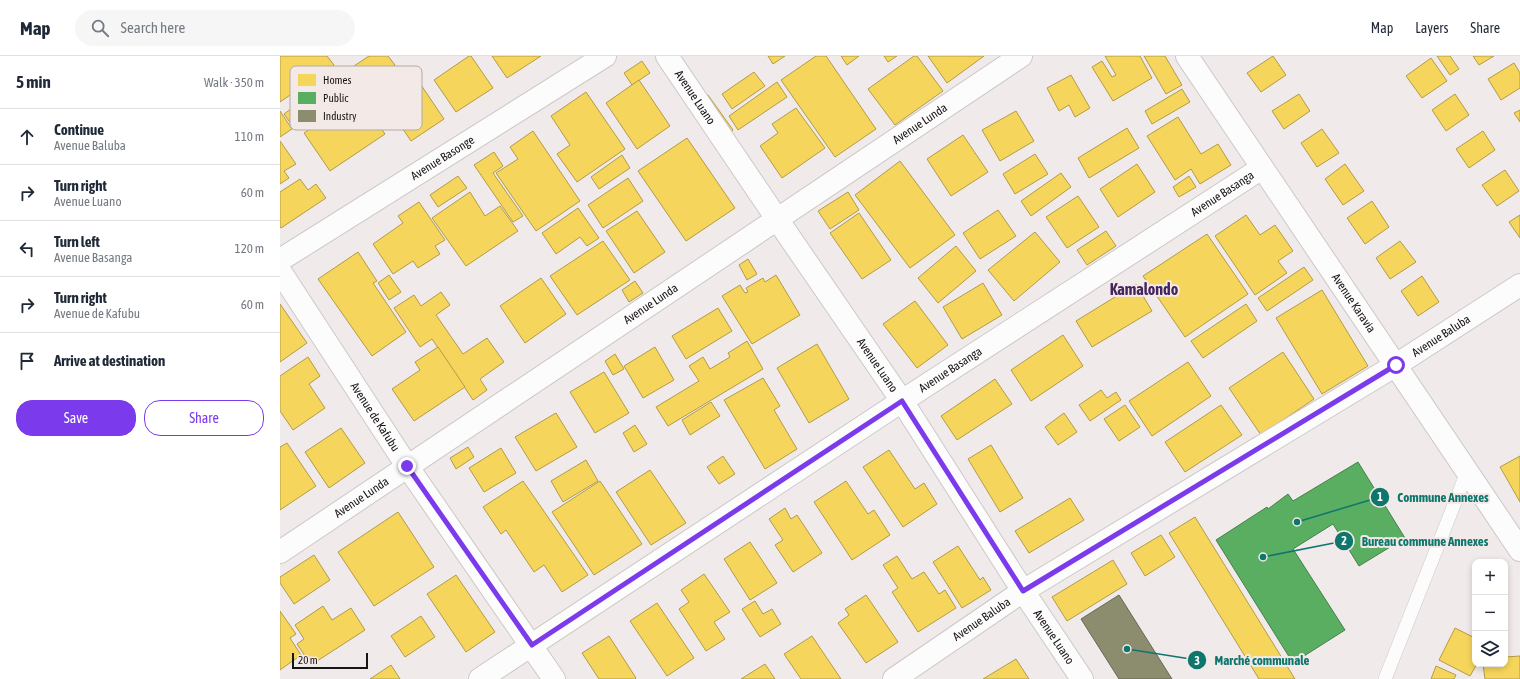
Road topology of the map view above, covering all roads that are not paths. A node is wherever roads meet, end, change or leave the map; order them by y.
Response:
1 (605, 56) edge
2 (667, 56) edge
3 (1022, 56) edge
4 (1187, 56) edge
5 (1262, 168) junction
6 (777, 219) junction
7 (280, 260) edge
8 (280, 271) edge
9 (1520, 285) edge
10 (1396, 365) junction
11 (902, 401) junction
12 (407, 466) junction
13 (1467, 472) junction
14 (1520, 550) edge
15 (280, 552) edge
16 (1023, 591) junction
17 (532, 645) junction
18 (480, 679) edge
19 (554, 679) edge
20 (894, 679) edge
21 (1082, 679) edge
22 (1386, 679) edge

1 - 7 street, Avenue Basonge
2 - 6 street, Avenue Luano
3 - 6 street, Avenue Lunda
4 - 5 street, Avenue Karavia
5 - 10 street, Avenue Karavia
5 - 11 street, Avenue Basanga
6 - 11 street, Avenue Luano
6 - 12 street, Avenue Lunda
8 - 12 street, Avenue de Kafubu
9 - 10 street, Avenue Baluba
10 - 13 street, Avenue Karavia
10 - 16 street, Avenue Baluba
11 - 16 street, Avenue Luano
11 - 17 street, Avenue Basanga
12 - 15 street, Avenue Lunda
12 - 17 street, Avenue de Kafubu
13 - 14 street, Avenue Karavia
13 - 22 lane
16 - 20 street, Avenue Baluba
16 - 21 street, Avenue Luano
17 - 18 street, Avenue Basanga
17 - 19 street, Avenue de Kafubu

